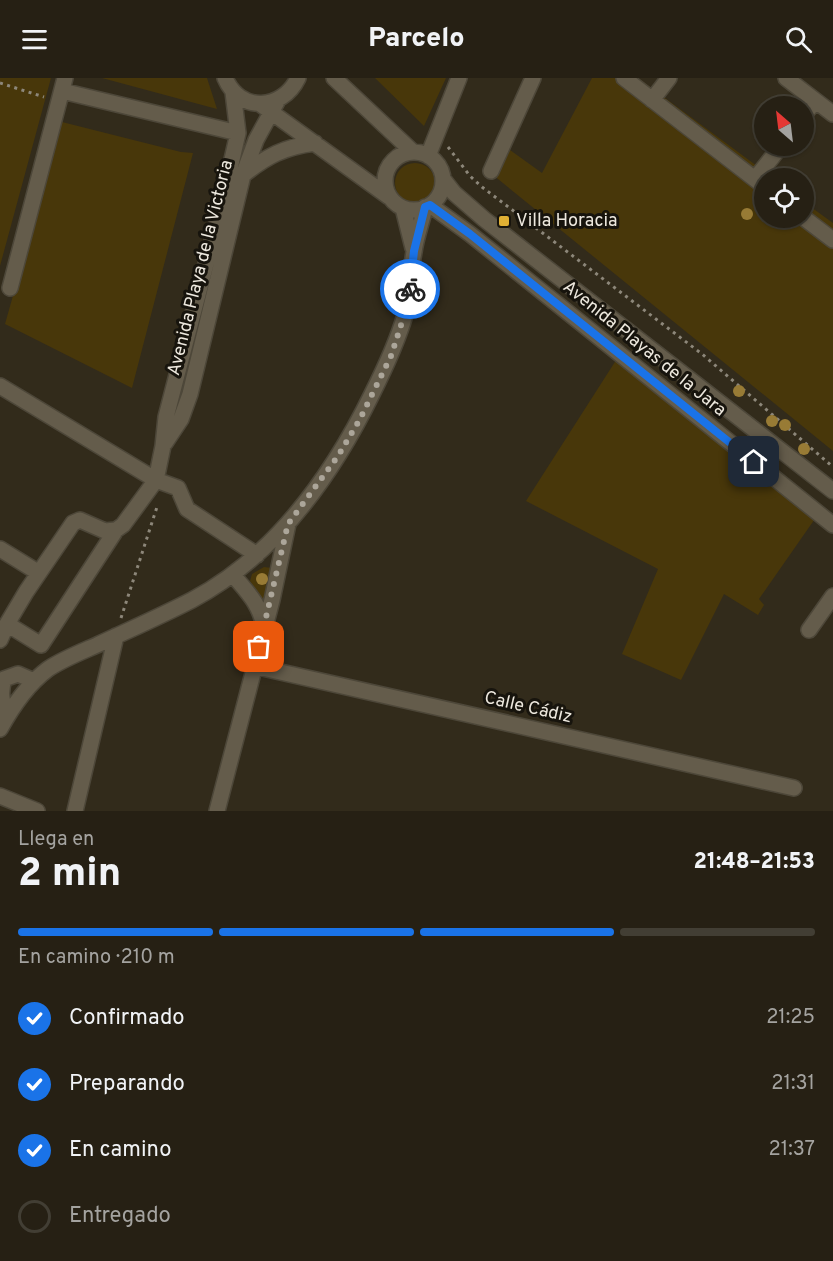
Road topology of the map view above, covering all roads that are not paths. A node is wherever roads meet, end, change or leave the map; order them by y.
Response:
1 (225, 78) edge
2 (298, 78) edge
3 (334, 78) edge
4 (459, 78) edge
5 (533, 78) edge
6 (624, 78) edge
7 (669, 78) edge
8 (786, 78) edge
9 (62, 90) edge
10 (233, 92) junction
11 (652, 100) junction
12 (815, 101) joint
13 (270, 106) junction
14 (833, 114) edge
15 (238, 133) junction
16 (315, 143) junction
17 (413, 152) junction
18 (428, 156) junction
19 (491, 171) road end
20 (243, 175) junction
21 (443, 178) junction
22 (754, 178) edge
23 (389, 197) junction
24 (427, 206) junction
25 (403, 208) junction
26 (814, 226) edge
27 (833, 240) edge
28 (414, 251) junction
29 (10, 288) dead end
30 (0, 386) edge
31 (163, 446) junction
32 (156, 480) junction
33 (833, 490) edge
34 (288, 524) junction
35 (833, 525) edge
36 (116, 530) junction
37 (0, 549) edge
38 (257, 555) junction
39 (39, 573) junction
40 (233, 575) junction
41 (833, 596) edge
42 (7, 624) junction
43 (264, 627) junction
44 (809, 630) dead end
45 (116, 636) junction
46 (0, 640) edge
47 (254, 666) junction
48 (2, 673) edge
49 (34, 681) junction
50 (8, 714) junction
51 (0, 729) edge
52 (794, 788) dead end
53 (0, 796) edge
54 (37, 811) edge
55 (75, 811) edge
56 (217, 811) edge

1 - 10 street
2 - 13 street, Avenida Playa de la Victoria
3 - 17 street
4 - 18 street
5 - 19 street
6 - 11 street
7 - 11 street
8 - 12 street
9 - 15 street
9 - 29 street
10 - 13 street
10 - 15 street, Avenida Playa de la Victoria
11 - 22 street
12 - 14 street
13 - 16 street
13 - 20 street, Avenida Playa de la Victoria
15 - 31 street, Avenida Playa de la Victoria
16 - 20 street
16 - 23 street
17 - 18 street
17 - 23 street
18 - 21 street
20 - 31 street, Avenida Playa de la Victoria
21 - 24 street
21 - 33 street, Avenida Playas de la Jara
23 - 25 street
24 - 25 street
24 - 28 street
24 - 35 street, Avenida Playas de la Jara
25 - 28 street
26 - 27 street
28 - 34 street
30 - 32 street
31 - 32 street, Avenida Playa de la Victoria
32 - 36 street
32 - 38 street
34 - 38 street
34 - 43 street
36 - 39 street
36 - 42 street
37 - 39 street
38 - 40 street
39 - 42 street
40 - 43 street
40 - 45 street
41 - 44 street
42 - 46 street
43 - 47 street
45 - 49 street
45 - 55 street
47 - 52 street, Calle Cádiz
47 - 56 street
48 - 49 street
48 - 50 street
49 - 50 street
50 - 51 street
53 - 54 street

